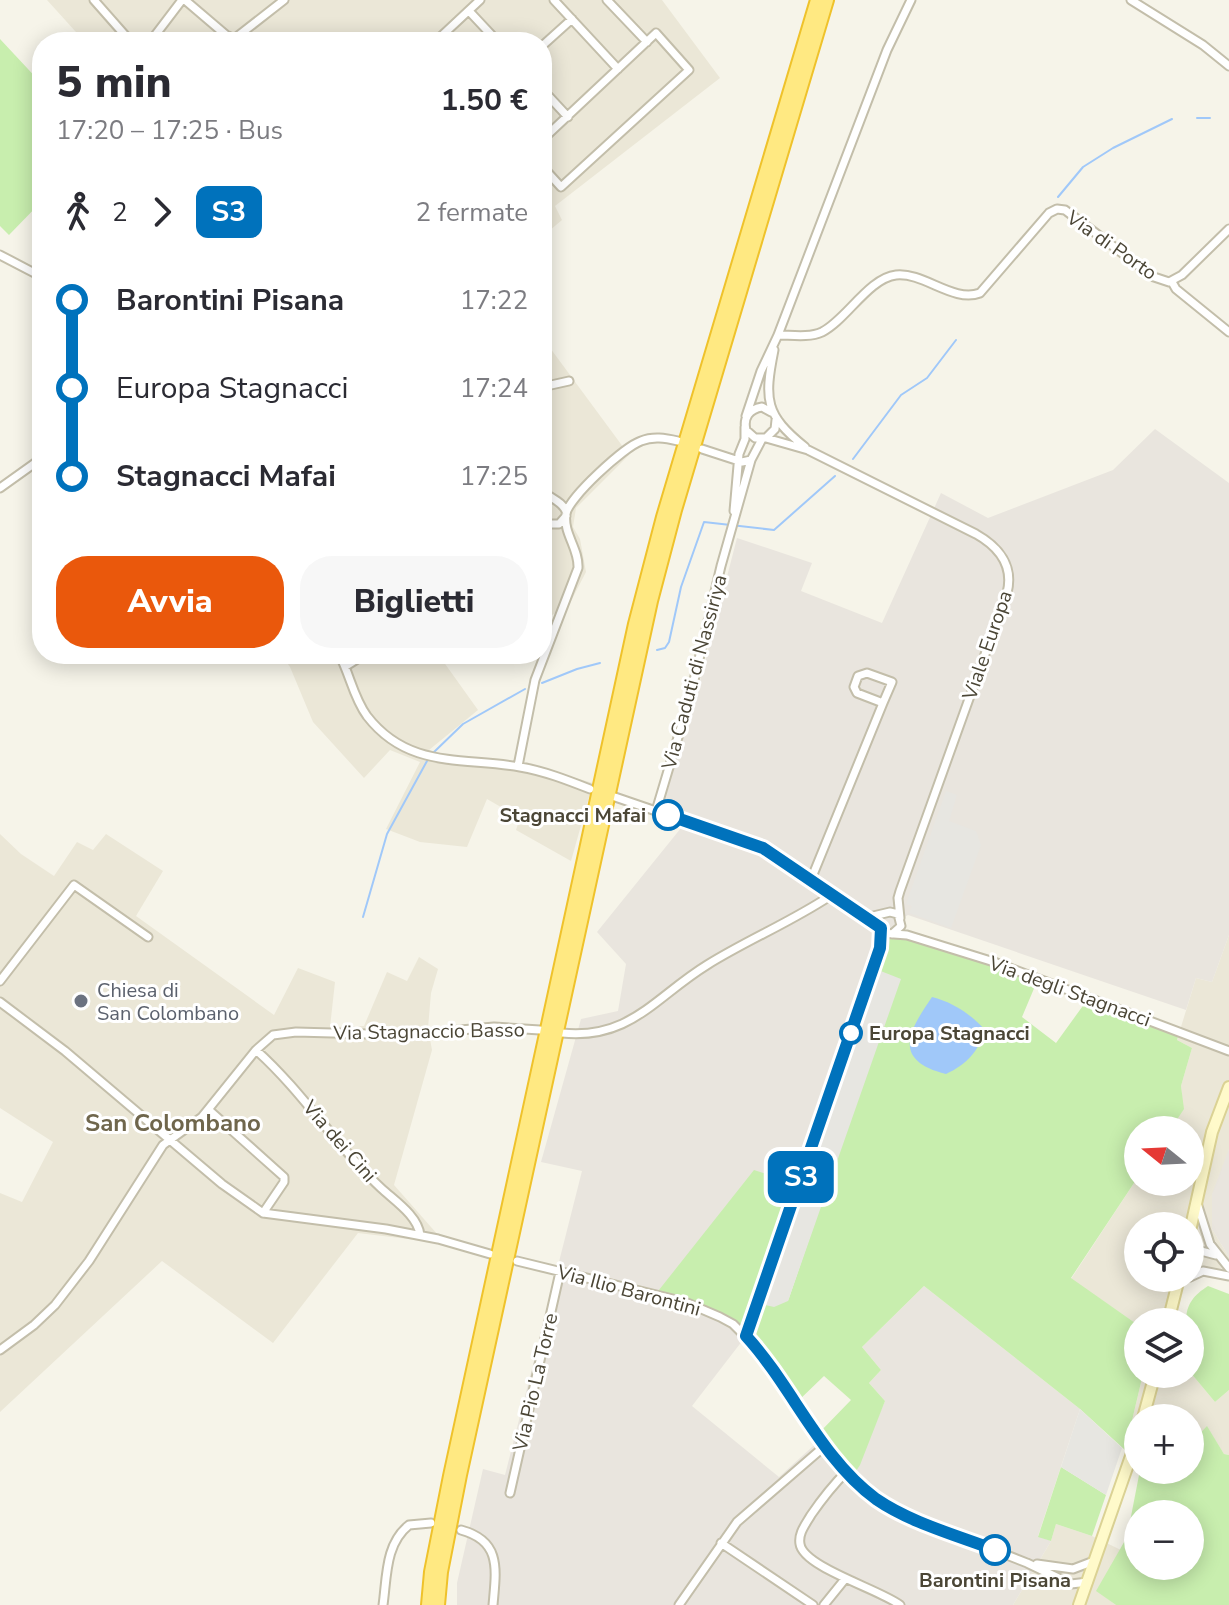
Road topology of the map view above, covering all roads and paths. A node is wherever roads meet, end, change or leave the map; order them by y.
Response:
1 (94, 0) edge
2 (184, 0) edge
3 (284, 0) edge
4 (480, 0) edge
5 (554, 0) edge
6 (607, 0) edge
7 (817, 0) edge
8 (827, 0) edge
9 (911, 0) edge
10 (1131, 0) edge
11 (469, 11) junction
12 (572, 19) junction
13 (122, 32) edge
14 (158, 32) edge
15 (222, 32) edge
16 (249, 32) edge
17 (446, 32) edge
18 (489, 32) edge
19 (552, 37) edge
20 (647, 42) junction
21 (1229, 66) edge
22 (618, 69) junction
23 (552, 100) edge
24 (568, 117) junction
25 (552, 131) edge
26 (552, 177) edge
27 (1229, 229) edge
28 (0, 255) edge
29 (32, 272) edge
30 (1172, 282) junction
31 (1229, 332) edge
32 (777, 338) junction
33 (569, 381) dead end
34 (552, 385) edge
35 (771, 412) junction
36 (746, 416) junction
37 (776, 420) junction
38 (745, 427) junction
39 (764, 438) junction
40 (678, 441) dead end
41 (702, 449) dead end
42 (740, 450) junction
43 (808, 450) junction
44 (719, 455) junction
45 (751, 460) junction
46 (738, 461) junction
47 (32, 465) edge
48 (0, 488) edge
49 (552, 498) edge
50 (571, 501) junction
51 (557, 502) junction
52 (552, 505) edge
53 (566, 513) junction
54 (552, 524) edge
55 (552, 526) edge
56 (731, 532) junction
57 (568, 535) junction
58 (552, 636) edge
59 (349, 664) edge
60 (541, 664) edge
61 (346, 666) joint
62 (883, 703) junction
63 (518, 766) junction
64 (590, 789) dead end
65 (615, 797) dead end
66 (656, 811) junction
67 (810, 882) junction
68 (830, 896) junction
69 (898, 898) junction
70 (885, 914) junction
71 (866, 917) junction
72 (901, 920) junction
73 (881, 927) junction
74 (894, 934) junction
75 (910, 936) junction
76 (148, 937) dead end
77 (880, 948) junction
78 (0, 981) edge
79 (1, 1006) edge
80 (540, 1030) dead end
81 (562, 1033) dead end
82 (256, 1050) junction
83 (1229, 1051) edge
84 (1229, 1087) edge
85 (209, 1110) junction
86 (170, 1137) junction
87 (1196, 1201) junction
88 (1194, 1212) edge
89 (263, 1213) junction
90 (420, 1235) junction
91 (1204, 1252) edge
92 (490, 1254) dead end
93 (1216, 1255) junction
94 (517, 1261) dead end
95 (1229, 1268) edge
96 (1204, 1271) edge
97 (560, 1272) junction
98 (1229, 1276) edge
99 (746, 1336) junction
100 (0, 1350) edge
101 (826, 1445) junction
102 (847, 1471) junction
103 (1124, 1477) edge
104 (510, 1493) dead end
105 (431, 1523) dead end
106 (461, 1530) dead end
107 (721, 1543) junction
108 (1096, 1560) junction
109 (1027, 1563) junction
110 (1073, 1569) junction
111 (845, 1579) junction
112 (1088, 1582) junction
113 (1071, 1584) junction
114 (1080, 1603) edge
115 (383, 1605) edge
116 (428, 1605) edge
117 (438, 1605) edge
118 (493, 1605) edge
119 (679, 1605) edge
120 (813, 1605) edge
121 (824, 1605) edge
122 (900, 1605) edge

1 - 13 street
2 - 14 street
2 - 15 street
3 - 16 street
4 - 11 street
5 - 12 street
6 - 20 street
7 - 116 highway
8 - 117 highway
9 - 32 street
10 - 21 street
11 - 17 street
11 - 18 street
12 - 19 street
12 - 22 street
20 - 22 street
20 - 26 street
22 - 24 street
23 - 24 street
24 - 25 street
27 - 30 street, Via di Porto
28 - 29 street
30 - 31 street, Via di Porto
30 - 32 street, Via di Porto
32 - 35 street
32 - 36 street
33 - 34 street
35 - 36 street
35 - 37 street
36 - 38 street
37 - 39 street
37 - 43 street, Viale Europa
38 - 39 street
38 - 42 street
39 - 43 street, Viale Europa
39 - 45 street
40 - 50 street
41 - 44 street
42 - 44 street
42 - 46 street
43 - 69 street, Viale Europa
44 - 46 street
45 - 46 street
45 - 56 street, Via Caduti di Nassiriya
46 - 56 street, Via Caduti di Nassiriya
47 - 48 street
49 - 51 street
50 - 51 street
50 - 53 street
51 - 52 street
51 - 53 street
53 - 54 street
53 - 57 street
55 - 57 street
56 - 66 street, Via Caduti di Nassiriya
57 - 58 street
59 - 61 street
60 - 63 street
61 - 63 street
62 - 62 street
62 - 67 street
63 - 64 street
65 - 66 street, Via degli Stagnacci
66 - 67 street, Via degli Stagnacci
67 - 68 street, Via degli Stagnacci
68 - 71 street, Via degli Stagnacci
68 - 81 street
69 - 70 street, Viale Europa
69 - 72 street, Viale Europa
70 - 71 street
70 - 72 street
70 - 73 street
71 - 73 street, Via degli Stagnacci
72 - 74 street
72 - 75 street
73 - 74 street, Via degli Stagnacci
73 - 77 street
74 - 75 street, Via degli Stagnacci
74 - 77 street
75 - 83 street, Via degli Stagnacci
76 - 78 street
77 - 99 street
79 - 86 street
80 - 82 street, Via Stagnaccio Basso
82 - 85 street, Via Stagnaccio Basso
82 - 90 street, Via dei Cini
84 - 87 main road
85 - 86 street, Via Stagnaccio Basso
85 - 89 street
86 - 89 street
86 - 100 street, Via Stagnaccio Basso
87 - 88 main road
87 - 93 street
89 - 90 street
90 - 92 street
91 - 93 street
93 - 95 street
94 - 97 street, Via Ilio Barontini
96 - 98 street
97 - 99 street, Via Ilio Barontini
97 - 104 street, Via Pio La Torre
99 - 101 street, Via Ilio Barontini
101 - 102 street, Via Ilio Barontini
101 - 107 street
102 - 109 street, Via Ilio Barontini
102 - 111 street
103 - 108 main road
105 - 115 street
106 - 118 street
107 - 119 street
107 - 120 street
108 - 110 street, Via Ilio Barontini
108 - 112 main road
109 - 110 street, Via Ilio Barontini
109 - 113 street, Via Ilio Barontini
110 - 112 street
111 - 121 street
111 - 122 street
112 - 113 street
112 - 114 main road
113 - 114 street

